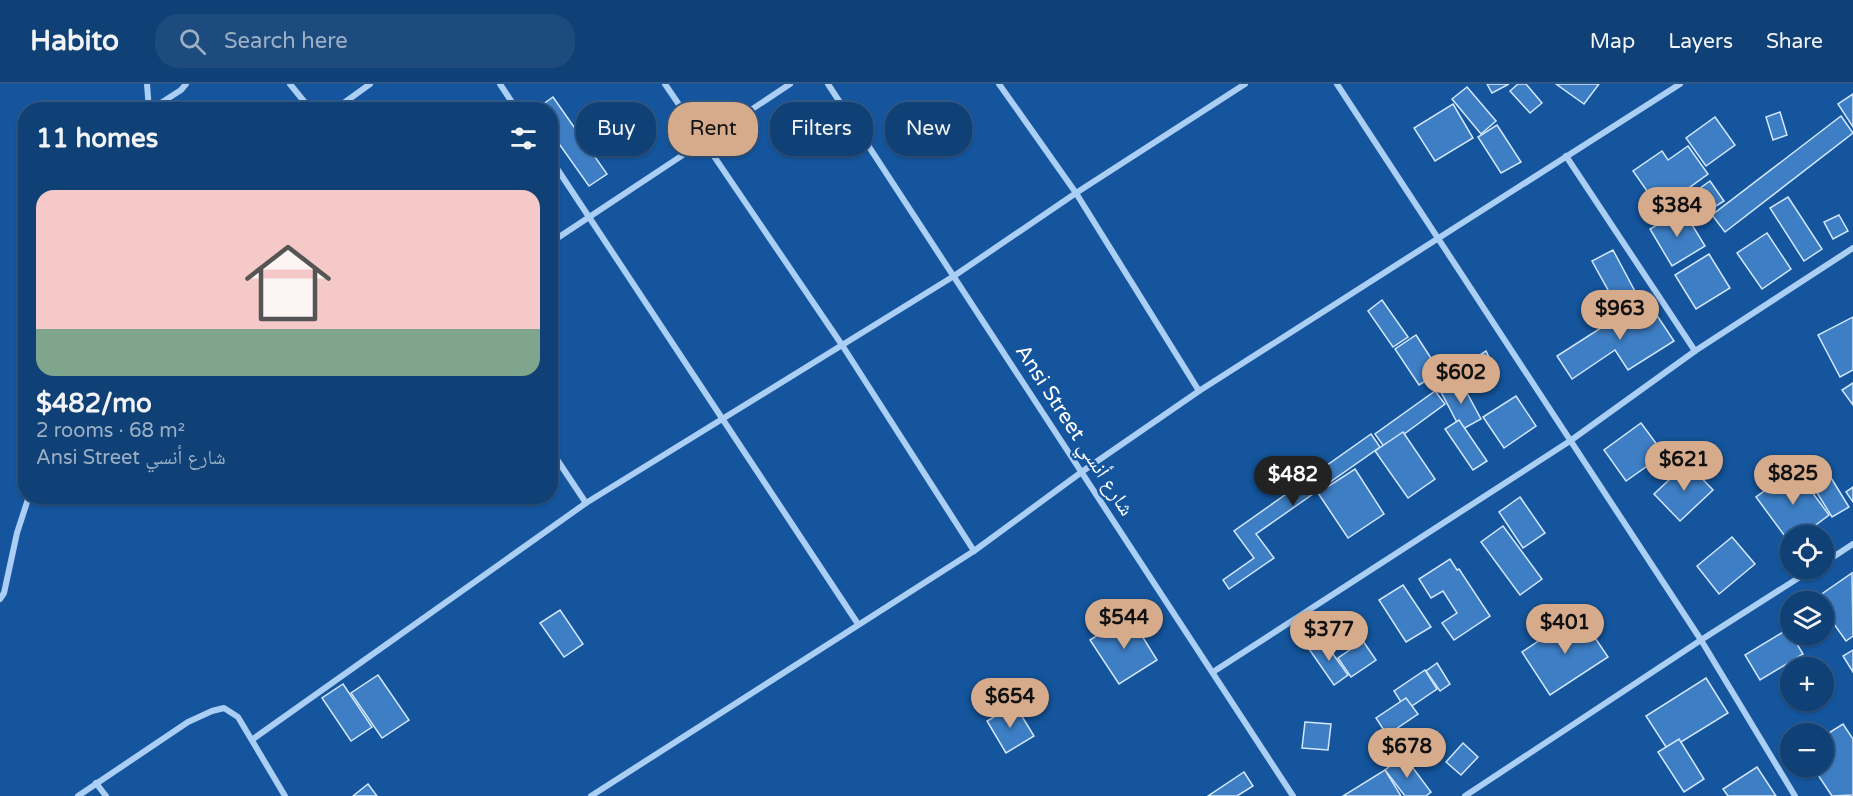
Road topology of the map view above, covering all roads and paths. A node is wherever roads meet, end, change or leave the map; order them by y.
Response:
1 (147, 84) edge
2 (186, 84) edge
3 (290, 84) edge
4 (370, 84) edge
5 (500, 84) edge
6 (665, 84) edge
7 (790, 84) edge
8 (828, 84) edge
9 (999, 84) edge
10 (1245, 84) edge
11 (1337, 84) edge
12 (1680, 84) edge
13 (149, 102) edge
14 (162, 102) edge
15 (305, 102) edge
16 (345, 102) edge
17 (512, 102) edge
18 (677, 102) edge
19 (758, 105) edge
20 (682, 156) edge
21 (714, 156) edge
22 (1566, 156) junction
23 (558, 170) edge
24 (1076, 193) junction
25 (591, 217) junction
26 (1437, 237) junction
27 (558, 238) edge
28 (1853, 248) edge
29 (954, 276) junction
30 (842, 345) junction
31 (1695, 351) junction
32 (1199, 391) junction
33 (723, 418) junction
34 (1570, 441) junction
35 (558, 461) edge
36 (1083, 471) junction
37 (586, 503) junction
38 (26, 504) edge
39 (1853, 544) edge
40 (974, 551) junction
41 (1834, 556) edge
42 (1798, 579) edge
43 (0, 600) edge
44 (858, 624) junction
45 (1701, 640) junction
46 (1213, 672) junction
47 (252, 739) junction
48 (96, 783) junction
49 (78, 796) edge
50 (106, 796) edge
51 (285, 796) edge
52 (591, 796) edge
53 (1293, 796) edge
54 (1465, 796) edge
55 (1795, 796) edge

1 - 13 street
2 - 14 street
3 - 15 street
4 - 16 street
5 - 17 street
6 - 18 street
7 - 19 street
8 - 29 street, Ansi Street شارع أنسي
9 - 24 street
10 - 24 street
11 - 26 street
12 - 22 street
20 - 25 street
21 - 30 street
22 - 26 street
22 - 31 street
23 - 25 street
24 - 29 street
24 - 32 street
25 - 27 street
25 - 33 street
26 - 32 street
26 - 34 street
28 - 31 street
29 - 30 street
29 - 36 street, Ansi Street شارع أنسي
30 - 33 street
30 - 40 street
31 - 34 street
32 - 36 street
33 - 37 street
33 - 44 street
34 - 45 street
34 - 46 street
35 - 37 street
36 - 40 street
36 - 46 street, Ansi Street شارع أنسي
37 - 47 street
38 - 43 street
39 - 41 street
40 - 44 street
42 - 45 street
44 - 52 street
45 - 54 street
45 - 55 street
46 - 53 street, Ansi Street شارع أنسي
47 - 48 street
47 - 51 street
48 - 49 street
48 - 50 street

